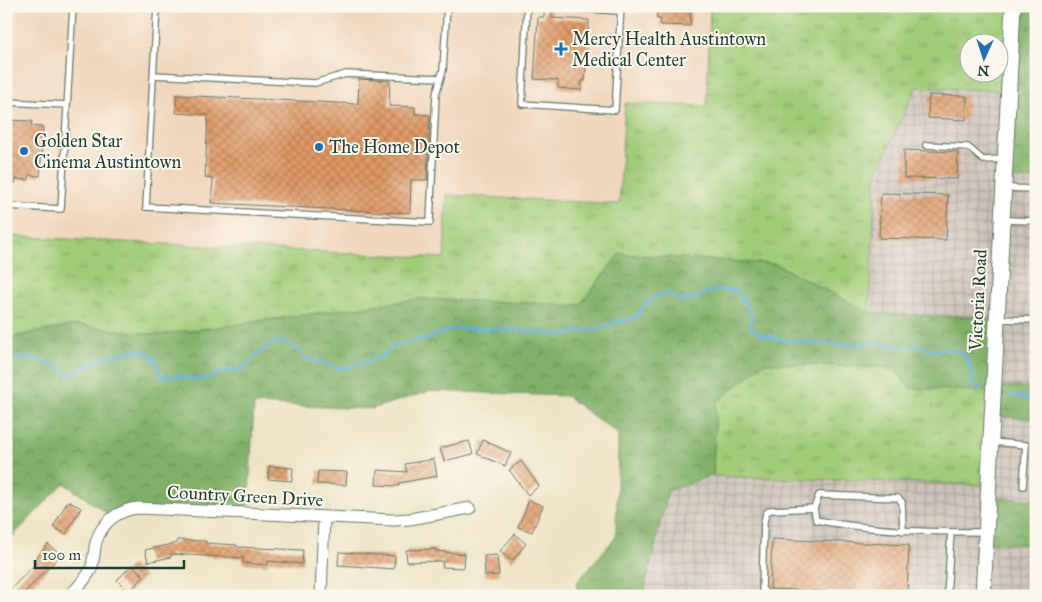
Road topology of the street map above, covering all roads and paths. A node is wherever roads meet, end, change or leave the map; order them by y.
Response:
1 (73, 6) edge
2 (157, 6) edge
3 (446, 6) edge
4 (1013, 6) edge
5 (544, 7) edge
6 (552, 7) edge
7 (600, 8) edge
8 (621, 9) edge
9 (153, 75) junction
10 (440, 78) junction
11 (6, 102) edge
12 (67, 105) junction
13 (926, 145) dead end
14 (1005, 159) junction
15 (1003, 188) junction
16 (1036, 189) edge
17 (6, 206) edge
18 (1001, 220) junction
19 (1036, 221) edge
20 (996, 318) junction
21 (1036, 320) edge
22 (991, 442) junction
23 (1023, 486) dead end
24 (470, 508) dead end
25 (814, 508) junction
26 (324, 517) junction
27 (902, 530) junction
28 (951, 532) junction
29 (986, 532) junction
30 (69, 596) edge
31 (320, 596) edge
32 (769, 596) edge
33 (947, 596) edge
34 (983, 596) edge

1 - 12 lane
2 - 9 lane
3 - 10 lane
4 - 14 street, Victoria Road
5 - 8 lane
6 - 7 lane
7 - 8 lane
9 - 10 lane
9 - 10 lane
11 - 12 lane
12 - 17 lane
13 - 14 lane
14 - 15 street, Victoria Road
15 - 16 lane
15 - 18 street, Victoria Road
18 - 19 lane
18 - 20 street, Victoria Road
20 - 21 lane
20 - 22 street, Victoria Road
22 - 23 lane
22 - 29 street, Victoria Road
24 - 26 street, Country Green Drive
25 - 27 lane
25 - 27 lane
25 - 32 lane
26 - 30 street, Country Green Drive
26 - 31 street
27 - 28 lane
28 - 29 lane
28 - 33 lane
29 - 34 street, Victoria Road

